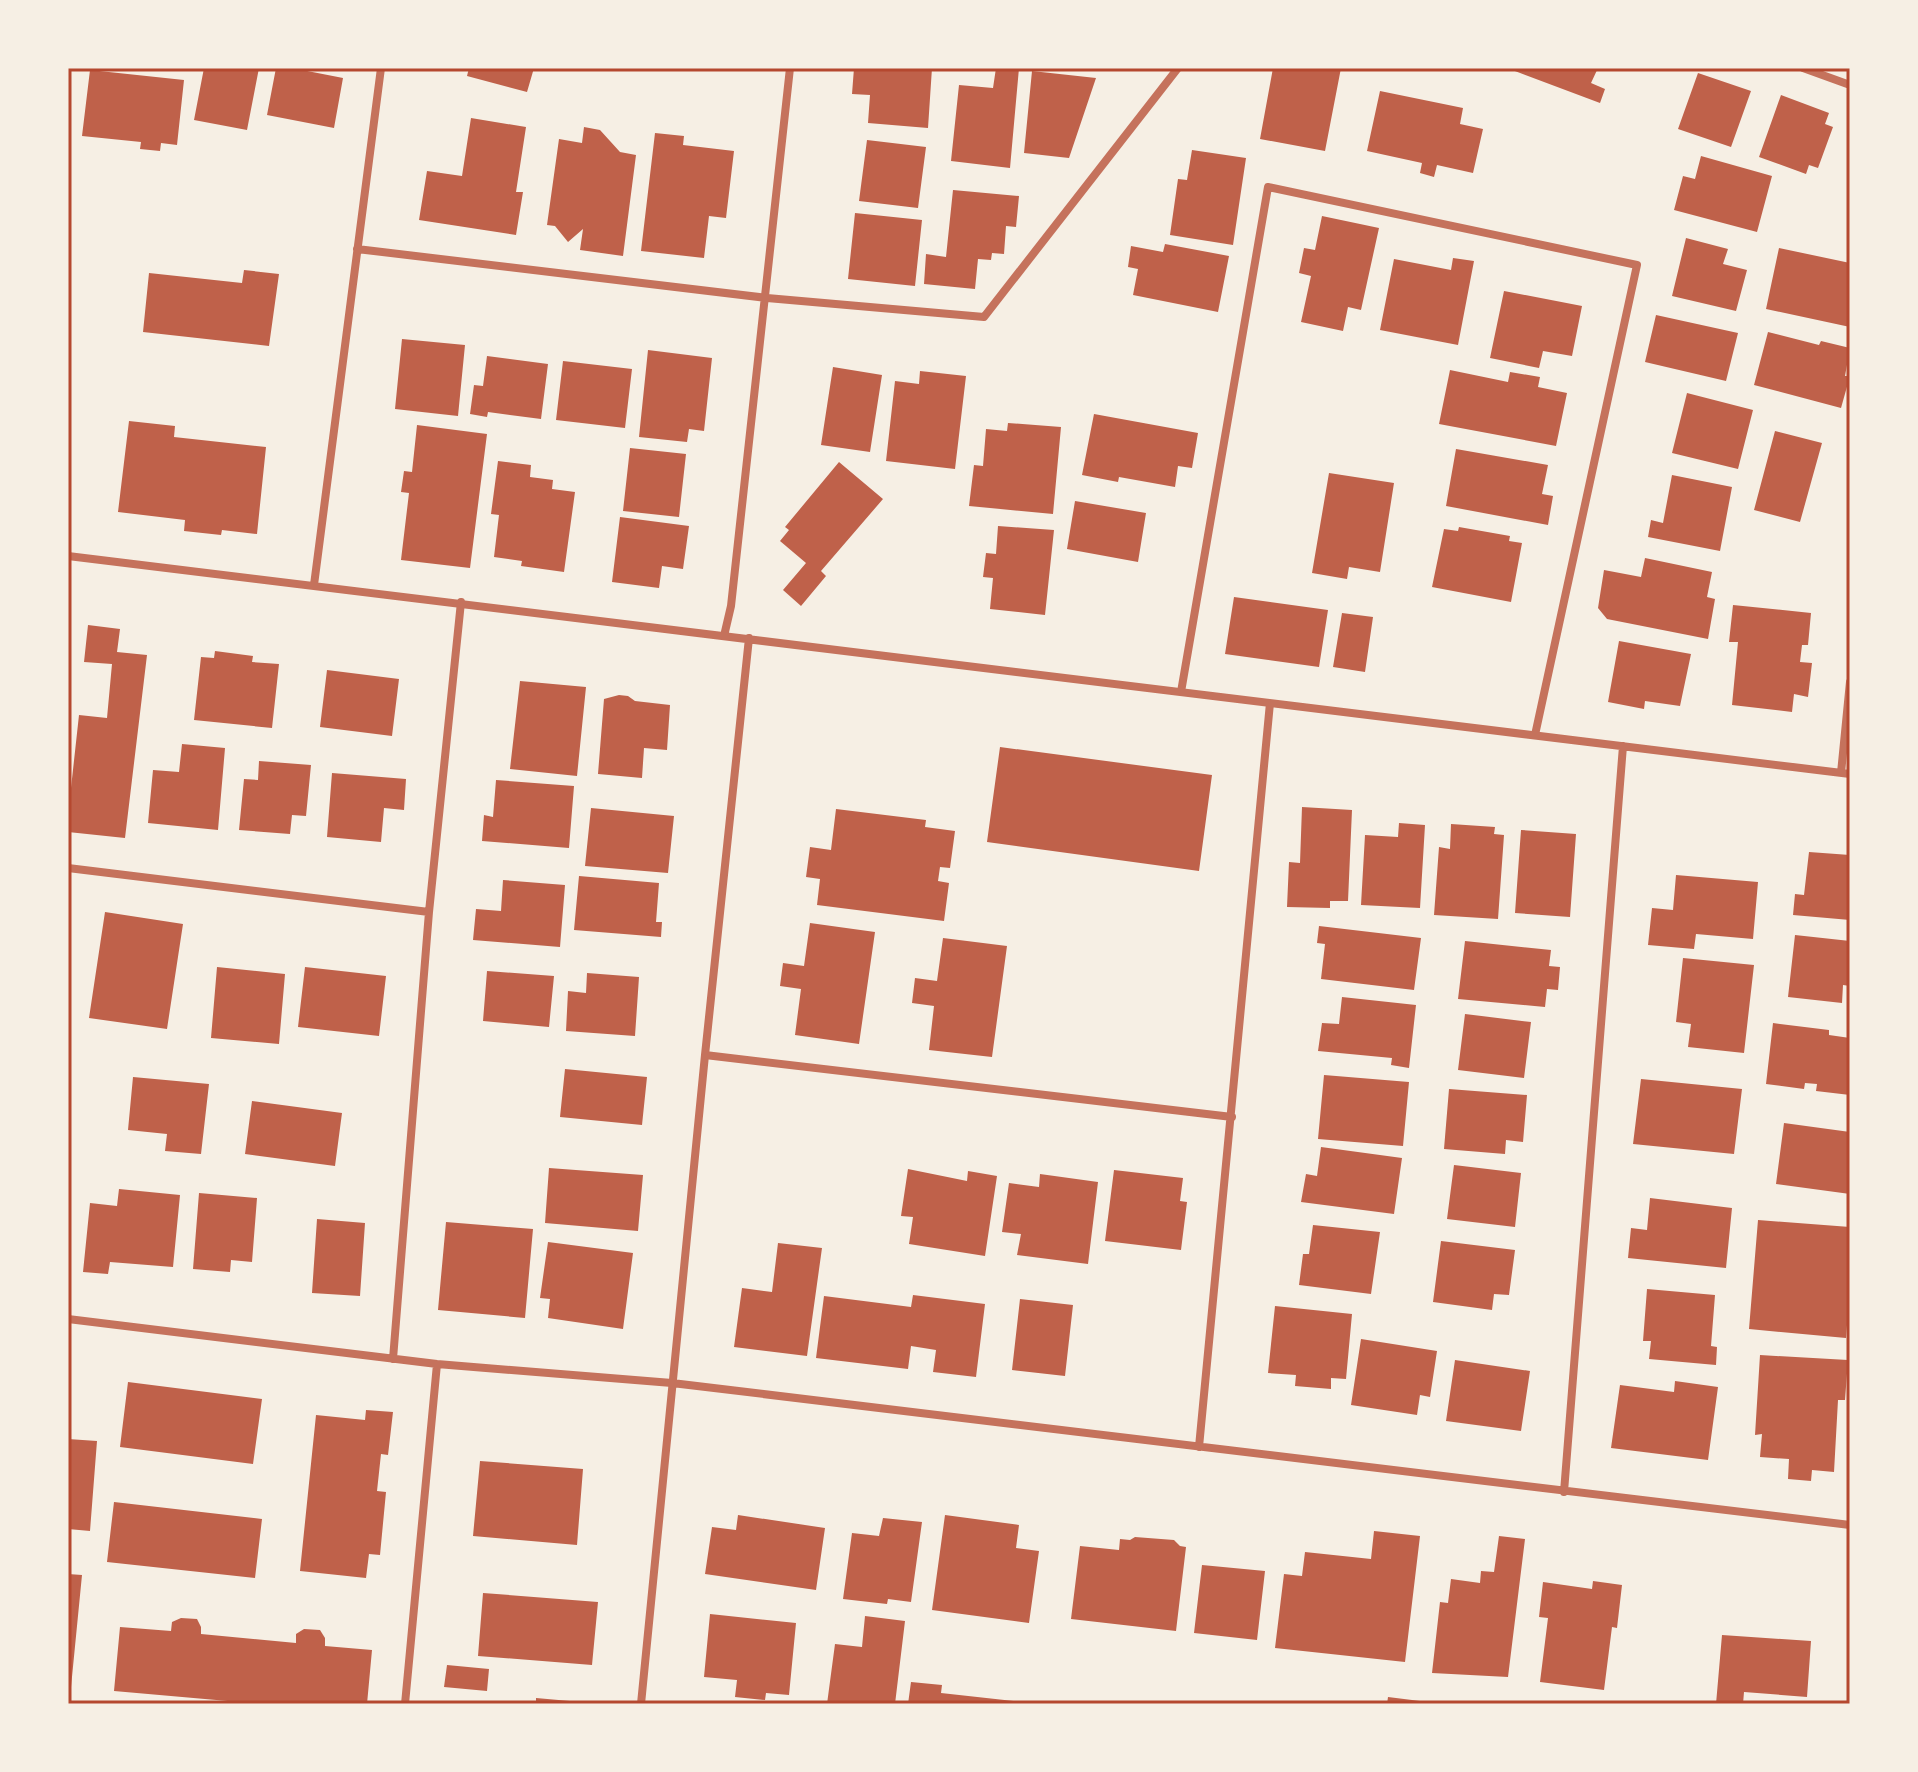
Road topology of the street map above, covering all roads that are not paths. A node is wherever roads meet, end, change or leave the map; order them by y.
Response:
1 (381, 68) edge
2 (790, 68) edge
3 (1178, 68) edge
4 (1803, 68) edge
5 (1850, 85) edge
6 (357, 249) junction
7 (767, 298) junction
8 (68, 556) edge
9 (314, 585) junction
10 (461, 602) junction
11 (724, 636) junction
12 (749, 638) junction
13 (1850, 682) edge
14 (1181, 692) junction
15 (1270, 703) junction
16 (1535, 735) junction
17 (1623, 746) junction
18 (1845, 773) edge
19 (68, 868) edge
20 (429, 912) junction
21 (705, 1055) junction
22 (1232, 1117) junction
23 (68, 1319) edge
24 (393, 1359) junction
25 (437, 1364) junction
26 (672, 1383) junction
27 (1199, 1447) junction
28 (1564, 1492) junction
29 (1850, 1525) edge
30 (405, 1704) edge
31 (641, 1704) edge

1 - 6 street
2 - 7 street
3 - 7 street
4 - 5 street
6 - 7 street
6 - 9 street
7 - 11 street
8 - 9 street
9 - 10 street
10 - 11 street
10 - 20 street
11 - 12 street
12 - 14 street
12 - 21 street
13 - 18 street
14 - 15 street
14 - 16 street
15 - 16 street
15 - 22 street
16 - 17 street
17 - 18 street
17 - 28 street
19 - 20 street
20 - 24 street
21 - 22 street
21 - 26 street
22 - 27 street
23 - 24 street
24 - 25 street
25 - 26 street
25 - 30 street
26 - 27 street
26 - 31 street
27 - 28 street
28 - 29 street

